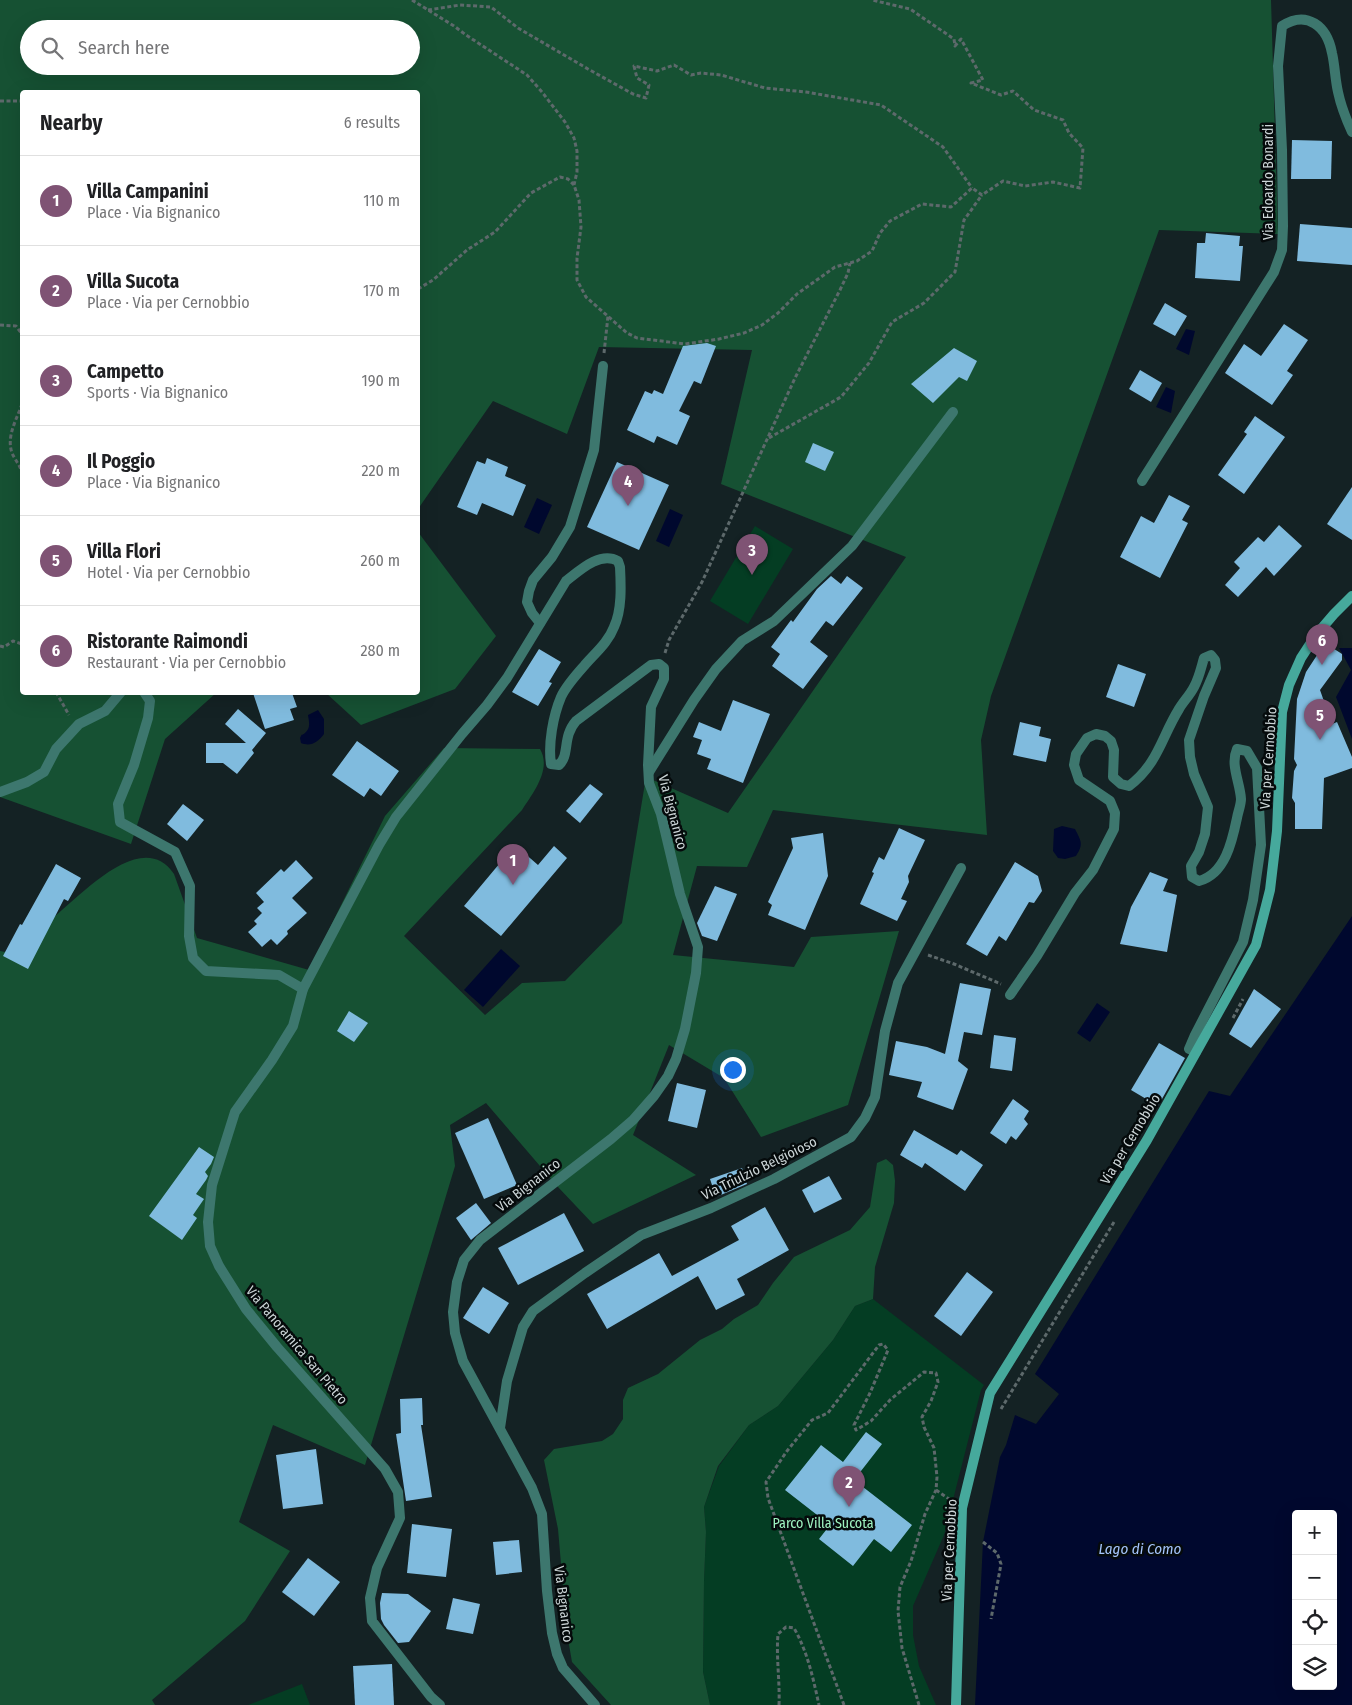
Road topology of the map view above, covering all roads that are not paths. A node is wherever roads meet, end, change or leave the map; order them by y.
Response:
1 (1352, 132) edge
2 (603, 366) road end
3 (953, 412) dead end
4 (1142, 482) dead end
5 (1352, 596) edge
6 (540, 623) junction
7 (118, 695) edge
8 (146, 695) edge
9 (648, 773) junction
10 (0, 792) edge
11 (961, 868) dead end
12 (303, 989) junction
13 (1011, 994) road end
14 (1196, 1052) junction
15 (500, 1428) junction
16 (440, 1705) edge
17 (594, 1705) edge
18 (956, 1705) edge

1 - 4 street, Via Edoardo Bonardi
2 - 6 street
3 - 9 street
5 - 14 main road, Via per Cernobbio
6 - 9 street, Via Bignanico
6 - 12 street
7 - 10 street
8 - 12 street
9 - 15 street, Via Bignanico
11 - 15 street, Via Triulzio Belgioioso
12 - 16 street, Via Panoramica San Pietro
13 - 14 street
14 - 18 main road, Via per Cernobbio
15 - 17 street, Via Bignanico

